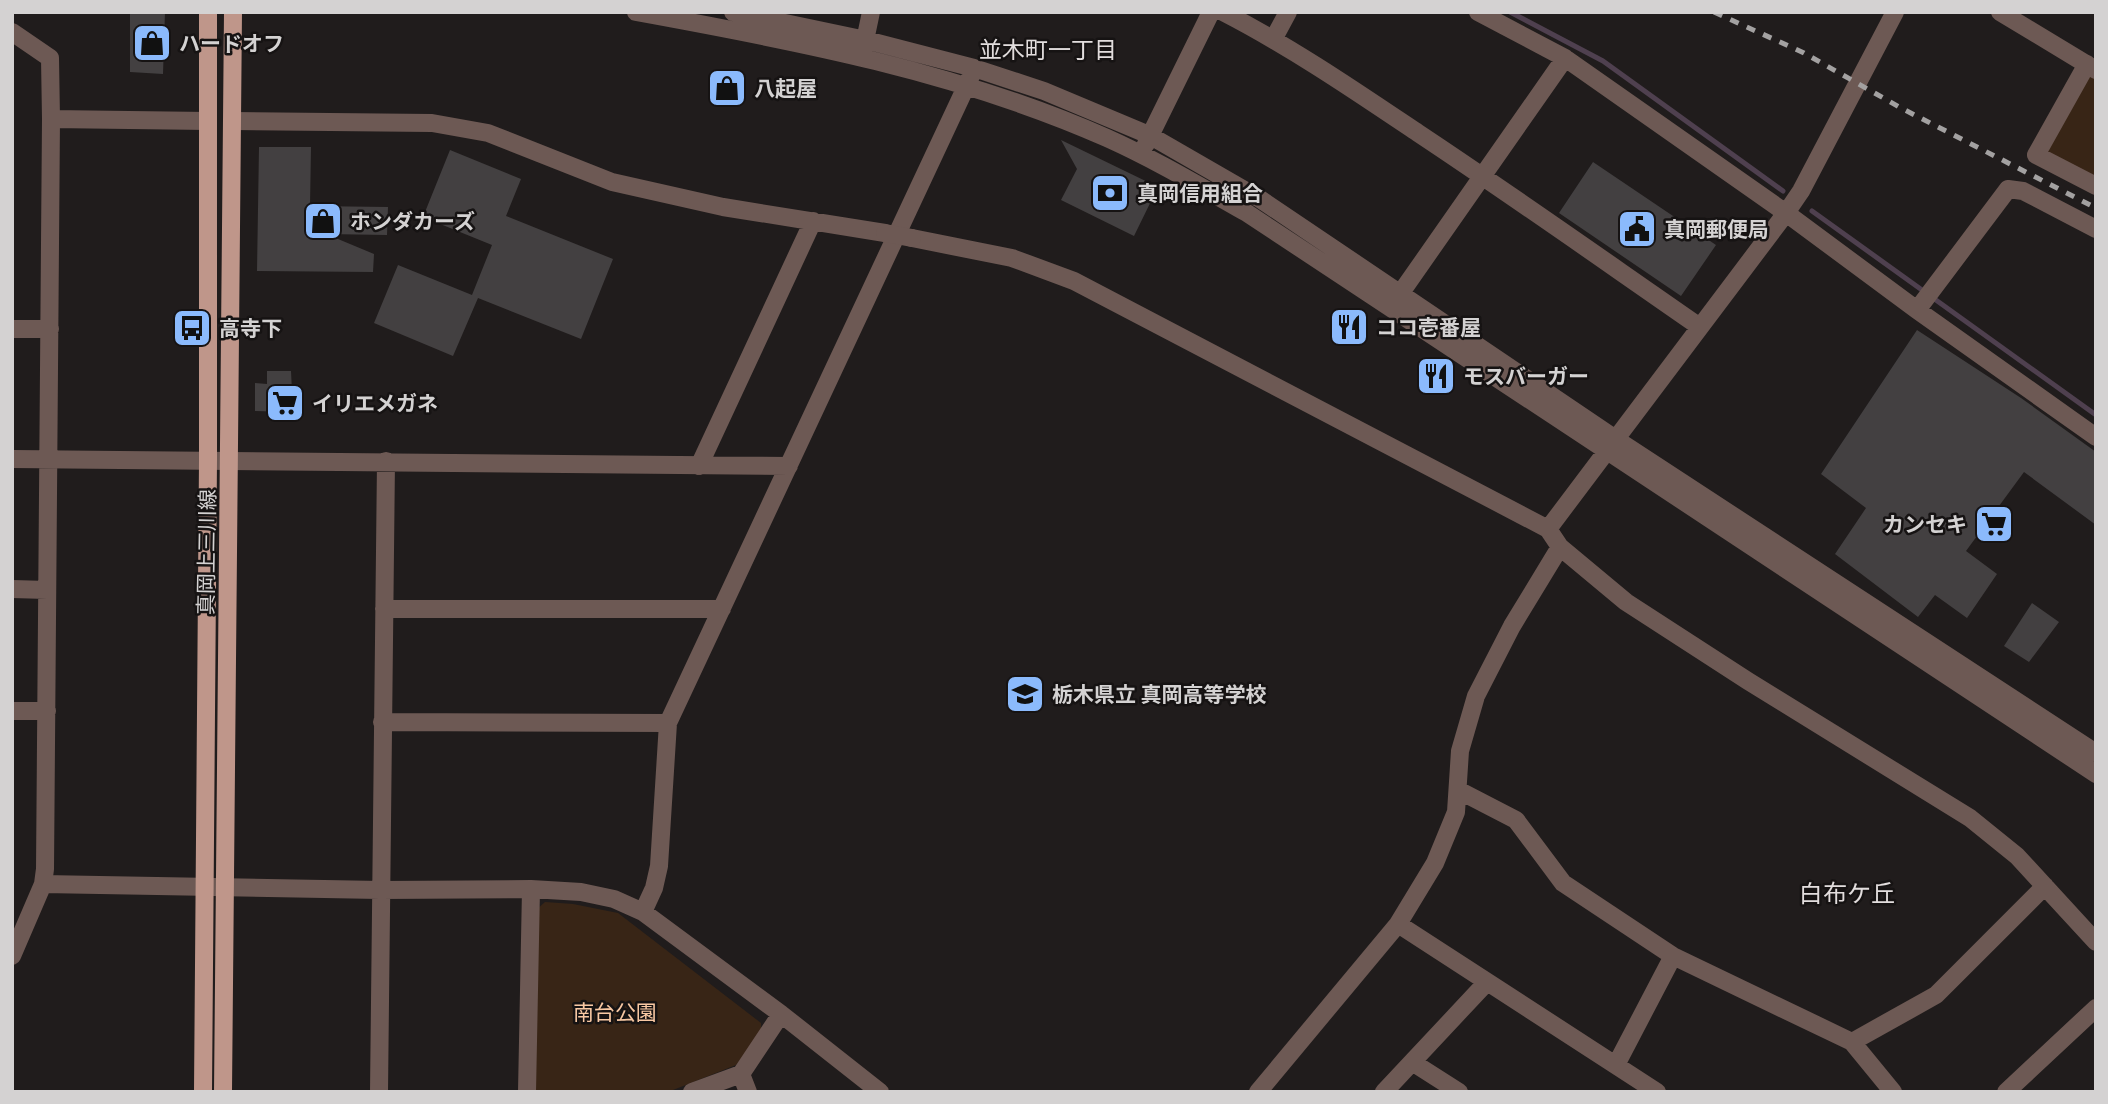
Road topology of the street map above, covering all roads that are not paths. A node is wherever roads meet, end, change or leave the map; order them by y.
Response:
1 (208, 12) edge
2 (233, 12) edge
3 (636, 12) edge
4 (733, 12) edge
5 (871, 12) edge
6 (1211, 12) edge
7 (1223, 12) edge
8 (1288, 12) edge
9 (1478, 12) edge
10 (1895, 12) edge
11 (2000, 12) edge
12 (662, 14) edge
13 (12, 32) edge
14 (1274, 38) junction
15 (863, 49) junction
16 (1565, 58) junction
17 (2091, 67) edge
18 (974, 68) junction
19 (967, 86) junction
20 (51, 119) junction
21 (208, 121) junction
22 (233, 121) junction
23 (1149, 135) junction
24 (1143, 154) junction
25 (1483, 176) junction
26 (2096, 186) edge
27 (1786, 213) junction
28 (813, 221) junction
29 (2096, 229) edge
30 (1400, 294) junction
31 (1924, 300) junction
32 (1700, 327) junction
33 (12, 329) edge
34 (50, 329) junction
35 (2096, 437) edge
36 (1611, 446) junction
37 (12, 459) edge
38 (50, 459) junction
39 (208, 460) junction
40 (229, 460) junction
41 (386, 461) junction
42 (699, 466) junction
43 (789, 466) junction
44 (1548, 528) junction
45 (1560, 547) junction
46 (12, 589) edge
47 (47, 590) junction
48 (384, 609) junction
49 (723, 609) junction
50 (12, 711) edge
51 (47, 711) junction
52 (382, 722) junction
53 (668, 723) junction
54 (2096, 753) edge
55 (2096, 774) edge
56 (1458, 790) junction
57 (43, 884) junction
58 (205, 887) junction
59 (225, 887) junction
60 (2045, 887) junction
61 (531, 889) junction
62 (380, 890) junction
63 (643, 912) junction
64 (1398, 924) junction
65 (2096, 942) edge
66 (12, 956) edge
67 (1673, 956) junction
68 (1487, 982) junction
69 (2096, 1008) edge
70 (781, 1014) junction
71 (1852, 1042) junction
72 (1412, 1062) junction
73 (1616, 1065) junction
74 (741, 1074) junction
75 (203, 1092) edge
76 (223, 1092) edge
77 (379, 1092) edge
78 (527, 1092) edge
79 (692, 1092) edge
80 (748, 1092) edge
81 (880, 1092) edge
82 (1258, 1092) edge
83 (1384, 1092) edge
84 (1459, 1092) edge
85 (1657, 1092) edge
86 (1893, 1092) edge
87 (2006, 1092) edge

1 - 21 main road, 真岡上三川線
2 - 22 main road, 真岡上三川線
3 - 12 street
4 - 15 street
5 - 15 street
6 - 23 street
7 - 14 street
8 - 14 street
9 - 16 street
10 - 27 street
11 - 17 street
12 - 15 street
13 - 20 street
14 - 25 street
15 - 18 street
15 - 19 street
16 - 25 street
16 - 27 street
17 - 26 street
18 - 19 street
18 - 23 street
19 - 24 street
19 - 43 street
20 - 21 street
20 - 34 street
21 - 39 main road, 真岡上三川線
22 - 28 street
22 - 40 main road, 真岡上三川線
23 - 24 street
23 - 30 street
24 - 36 street
25 - 30 street
25 - 32 street
27 - 31 street
27 - 32 street
28 - 42 street
28 - 44 street, bridge
29 - 31 street
30 - 36 street
31 - 35 street
32 - 36 street
33 - 34 street
34 - 38 street
36 - 44 street
36 - 54 street
36 - 55 street
37 - 38 street
38 - 39 street
38 - 47 street
39 - 40 street
39 - 58 main road, 真岡上三川線
40 - 41 street
40 - 59 main road, 真岡上三川線
41 - 42 street
41 - 48 street
42 - 43 street
43 - 49 street
44 - 45 street
45 - 56 street
45 - 60 street
46 - 47 street
47 - 51 street
48 - 49 street
48 - 52 street
49 - 53 street
50 - 51 street
51 - 57 street
52 - 53 street
52 - 62 street
53 - 63 street
56 - 64 street
56 - 67 street
57 - 58 street
57 - 66 street
58 - 59 street
58 - 75 main road, 真岡上三川線
59 - 62 street
59 - 76 main road, 真岡上三川線
60 - 65 street
60 - 71 street
61 - 62 street
61 - 63 street
61 - 78 street
62 - 77 street
63 - 70 street
64 - 68 street
64 - 82 street
67 - 71 street
67 - 73 street
68 - 72 street
68 - 73 street
69 - 87 street
70 - 74 street
70 - 81 street
71 - 86 street
72 - 83 street
72 - 84 street
73 - 85 street
74 - 79 street
74 - 80 street

